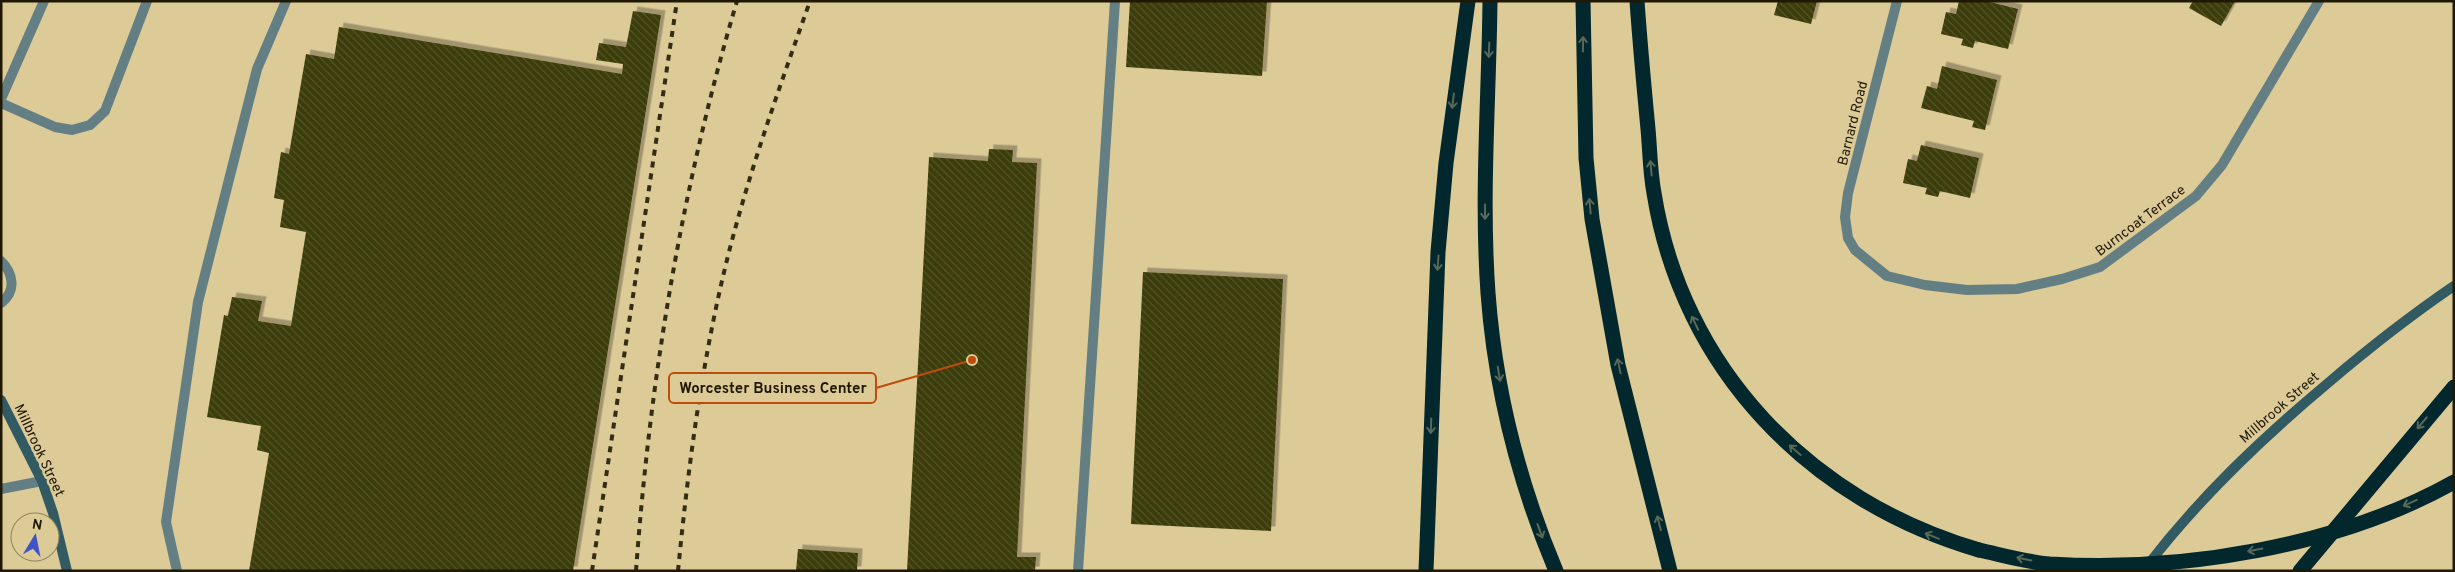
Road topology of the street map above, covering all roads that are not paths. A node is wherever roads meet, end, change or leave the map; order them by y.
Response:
1 (44, 1) edge
2 (147, 1) edge
3 (286, 1) edge
4 (1115, 1) edge
5 (1468, 1) edge
6 (1490, 1) edge
7 (1583, 1) edge
8 (1637, 1) edge
9 (1897, 1) edge
10 (2319, 1) edge
11 (1, 99) edge
12 (1, 103) edge
13 (1854, 250) joint
14 (1, 261) edge
15 (2454, 286) edge
16 (1, 303) edge
17 (2454, 386) edge
18 (1, 400) edge
19 (42, 481) junction
20 (2454, 482) edge
21 (1, 490) edge
22 (67, 571) edge
23 (177, 571) edge
24 (1078, 571) edge
25 (1426, 571) edge
26 (1556, 571) edge
27 (1670, 571) edge
28 (2144, 571) edge
29 (2300, 571) edge

1 - 11 street
2 - 12 street
3 - 23 street
4 - 24 street
5 -> 25 highway
6 -> 26 highway
27 -> 7 highway
20 -> 8 highway, bridge
9 - 13 street, Barnard Road
10 - 13 street, Burncoat Terrace
14 - 16 street
15 - 28 main road, Millbrook Street
17 -> 29 highway
18 - 19 main road, Millbrook Street
19 - 21 street
19 - 22 main road, Millbrook Street

